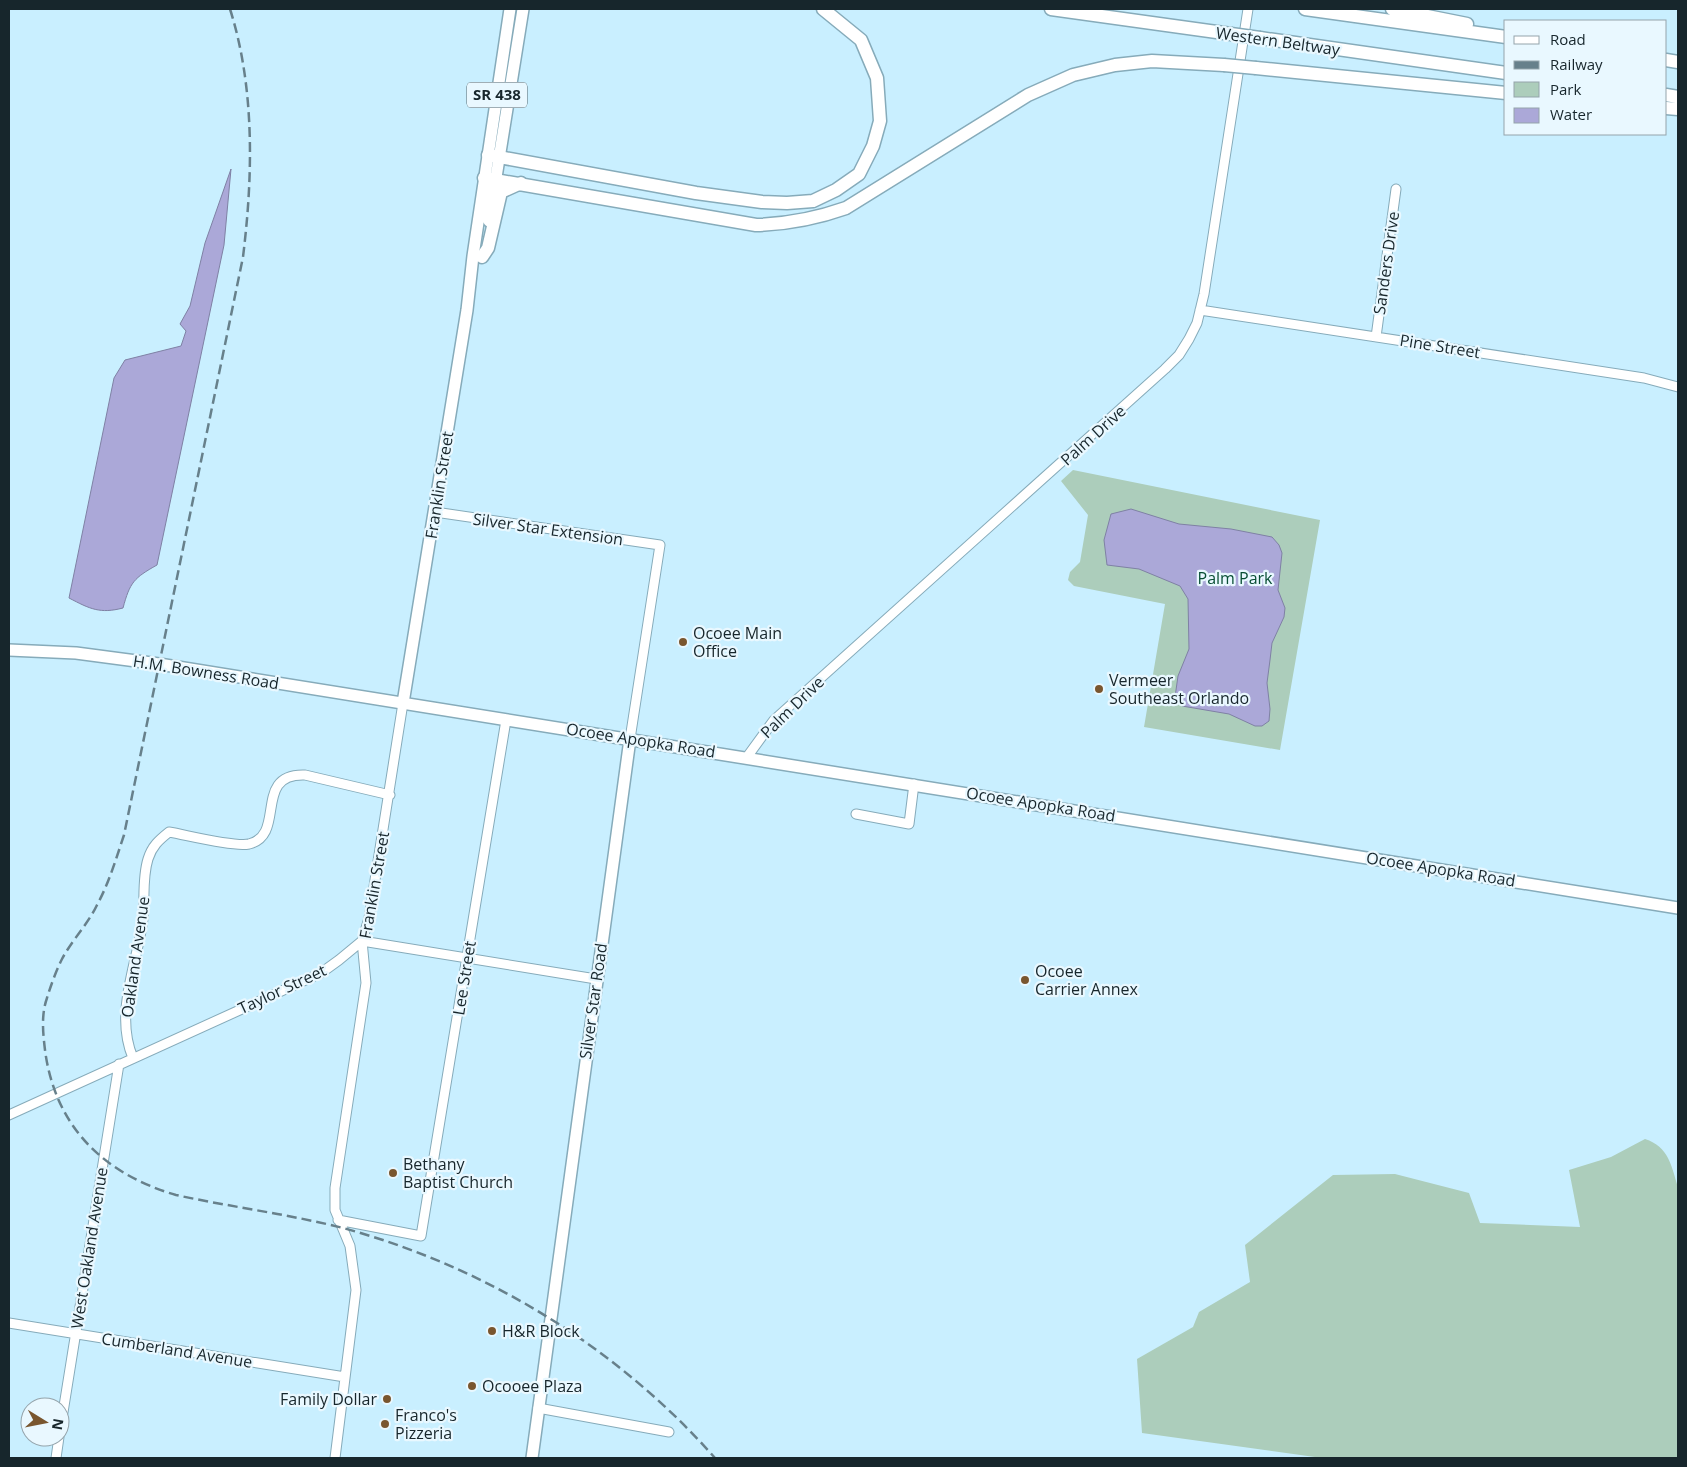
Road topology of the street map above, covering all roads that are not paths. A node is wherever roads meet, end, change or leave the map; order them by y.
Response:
1 (510, 9) edge
2 (523, 9) edge
3 (822, 9) edge
4 (1051, 9) edge
5 (1248, 9) edge
6 (1305, 9) edge
7 (1392, 9) edge
8 (1504, 32) edge
9 (1504, 37) edge
10 (1504, 72) edge
11 (1504, 93) edge
12 (494, 156) junction
13 (490, 178) junction
14 (523, 183) junction
15 (1396, 189) dead end
16 (482, 256) junction
17 (467, 310) junction
18 (1200, 310) junction
19 (1376, 336) junction
20 (1678, 387) edge
21 (435, 512) junction
22 (660, 545) joint
23 (9, 650) edge
24 (403, 703) junction
25 (506, 720) junction
26 (630, 739) junction
27 (747, 757) junction
28 (914, 784) junction
29 (390, 795) junction
30 (856, 814) dead end
31 (1678, 908) edge
32 (362, 941) junction
33 (467, 958) junction
34 (596, 979) junction
35 (133, 1058) junction
36 (119, 1064) junction
37 (9, 1115) edge
38 (338, 1220) junction
39 (9, 1323) edge
40 (75, 1334) junction
41 (345, 1377) junction
42 (65, 1397) edge
43 (538, 1408) junction
44 (669, 1432) dead end
45 (336, 1458) edge
46 (532, 1458) edge

1 - 12 main road, Franklin Street / SR 438
2 - 12 main road, Franklin Street / SR 438
3 - 12 highway
4 - 10 highway, Western Beltway, bridge
5 - 18 street, Palm Drive
6 - 9 highway
7 - 8 highway
11 - 14 highway, bridge
12 - 13 main road, Franklin Street / SR 438
13 - 14 highway
13 - 16 main road, Franklin Street / SR 438
13 - 17 main road, Franklin Street / SR 438
14 - 16 highway
15 - 19 street, Sanders Drive
16 - 17 main road, Franklin Street / SR 438
17 - 21 main road, Franklin Street / SR 438
18 - 19 street, Pine Street
18 - 27 street, Palm Drive
19 - 20 street, Pine Street
21 - 22 street, Silver Star Extension
21 - 24 main road, Franklin Street / SR 438
22 - 26 street, Silver Star Road
23 - 24 main road, H.M. Bowness Road
24 - 25 main road, Ocoee Apopka Road
24 - 29 street, Franklin Street
25 - 26 main road, Ocoee Apopka Road
25 - 33 street, Lee Street
26 - 27 main road, Ocoee Apopka Road
26 - 34 main road, Silver Star Road
27 - 28 main road, Ocoee Apopka Road
28 - 30 street
28 - 31 main road, Ocoee Apopka Road
29 - 32 street, Franklin Street
29 - 35 street, Oakland Avenue
32 - 33 street
32 - 35 street, Taylor Street
32 - 38 street, Franklin Street
33 - 34 street
33 - 38 street, Lee Street
34 - 43 main road, Silver Star Road
35 - 36 street, Taylor Street
36 - 37 street, Taylor Street
36 - 40 street, West Oakland Avenue
38 - 41 street, Franklin Street
39 - 40 street, Cumberland Avenue
40 - 41 street, Cumberland Avenue
40 - 42 street, West Oakland Avenue
41 - 45 street, Franklin Street
43 - 44 street
43 - 46 main road, Silver Star Road

